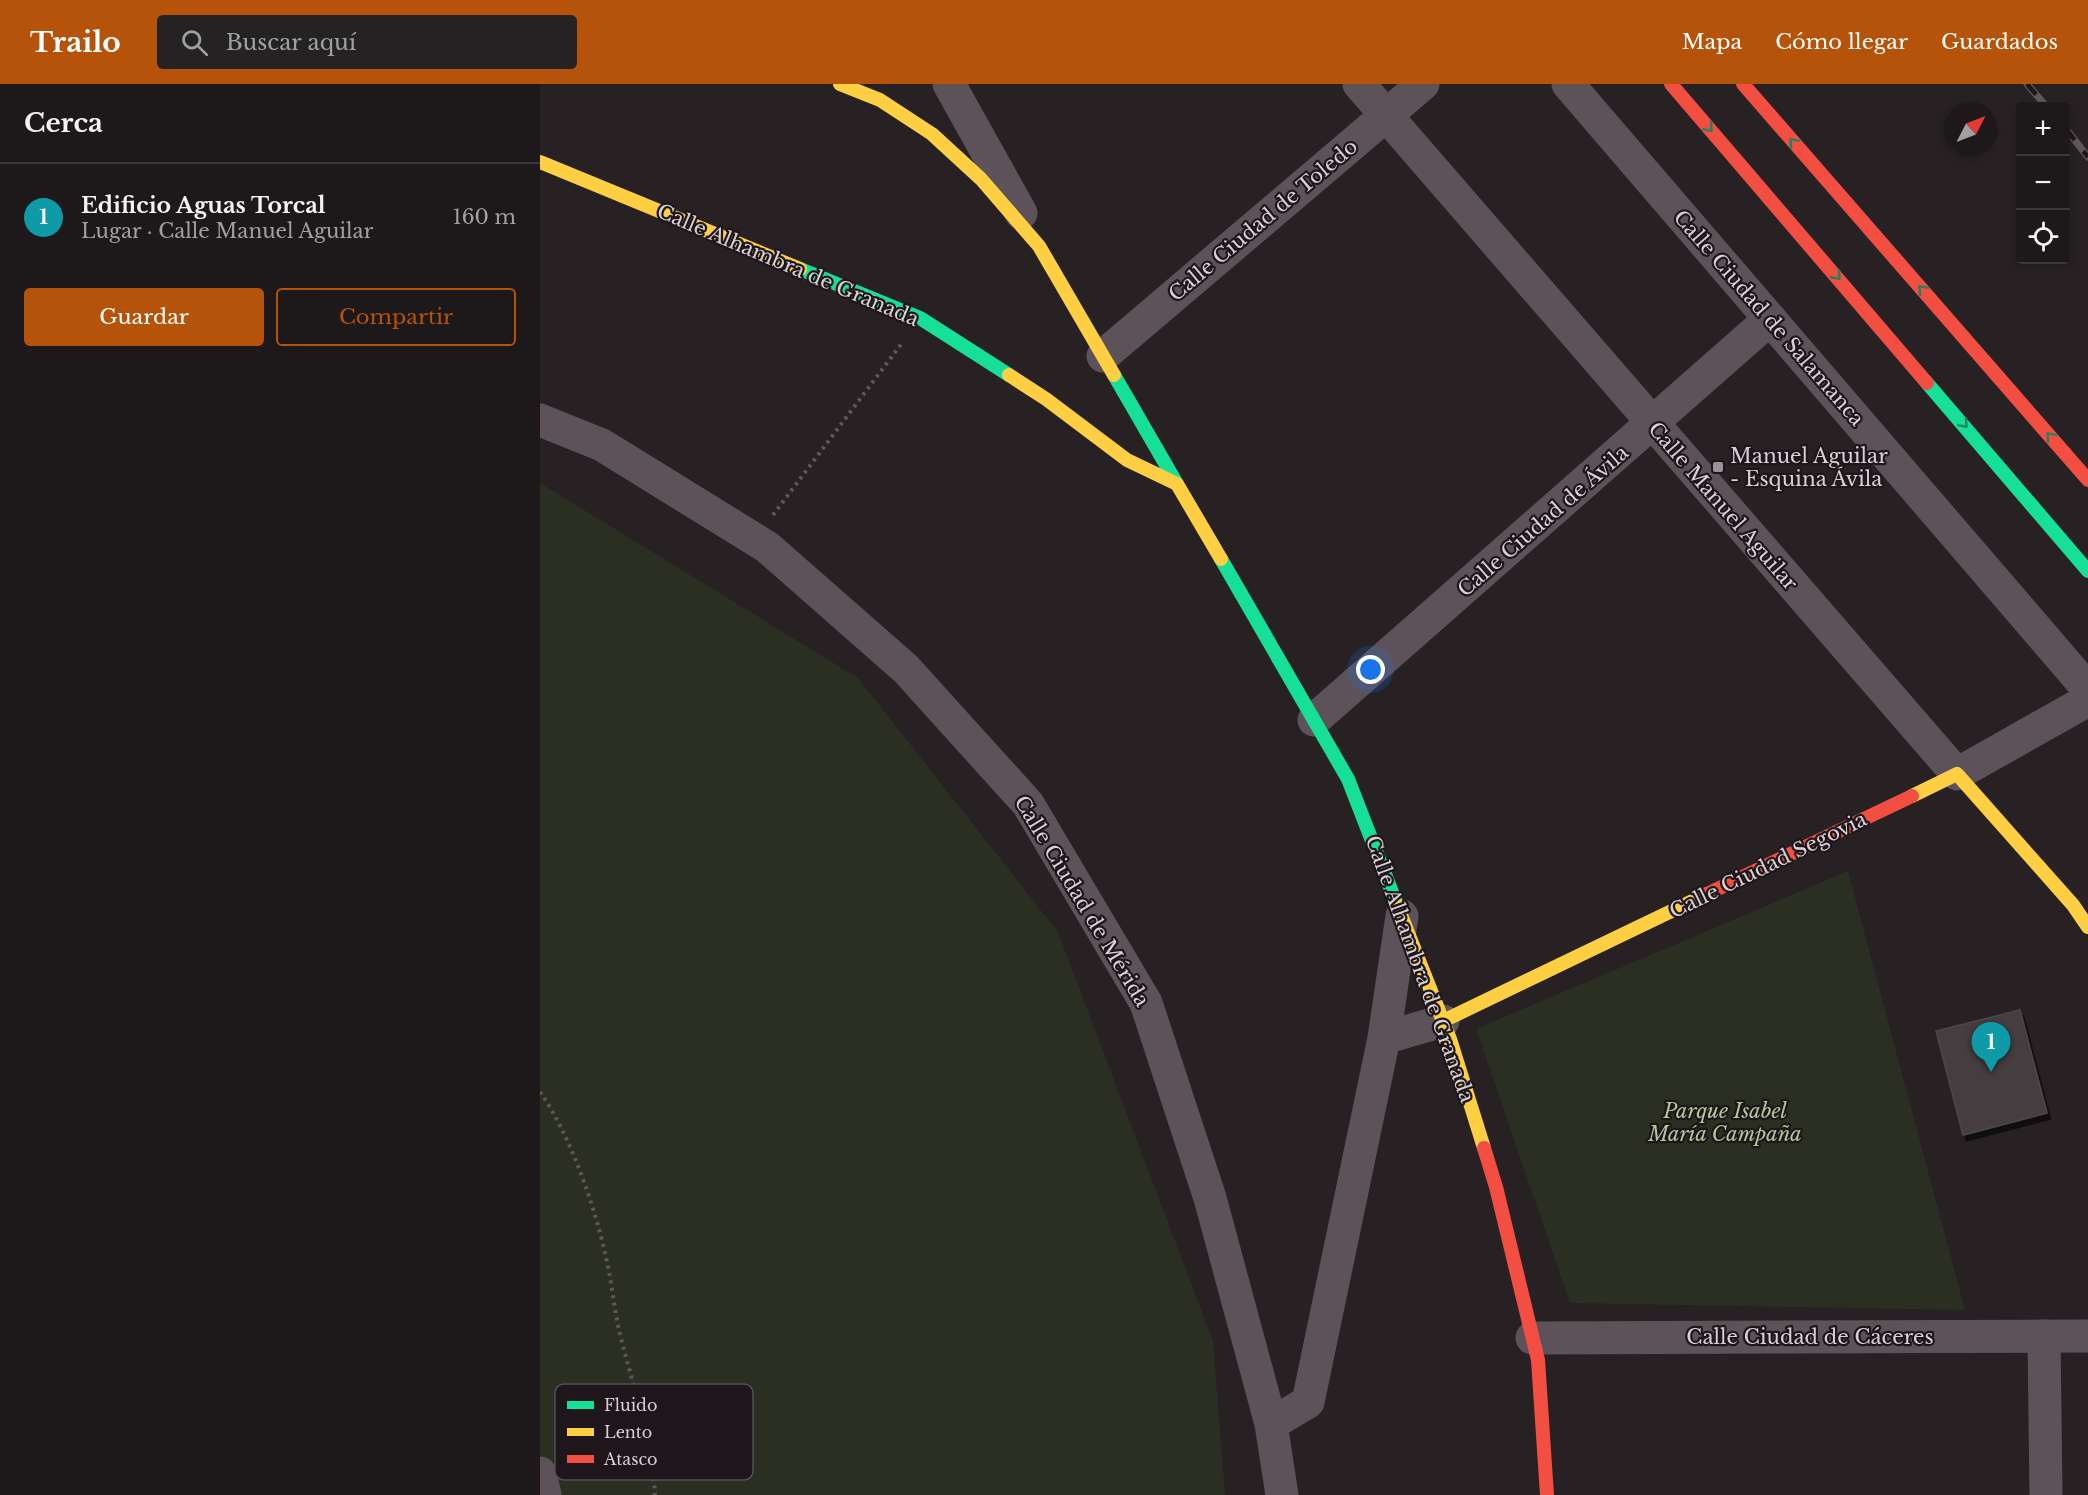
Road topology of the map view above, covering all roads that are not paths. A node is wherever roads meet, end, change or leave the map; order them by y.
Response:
1 (840, 84) edge
2 (949, 84) edge
3 (1359, 84) edge
4 (1423, 84) edge
5 (1568, 84) edge
6 (1671, 84) edge
7 (1743, 84) edge
8 (1386, 116) junction
9 (540, 162) edge
10 (1039, 246) junction
11 (1770, 319) junction
12 (1103, 356) junction
13 (540, 420) edge
14 (1653, 425) junction
15 (2088, 480) edge
16 (1177, 484) junction
17 (2088, 571) edge
18 (2088, 689) edge
19 (2088, 700) edge
20 (1314, 720) junction
21 (1957, 774) junction
22 (1402, 916) junction
23 (2088, 927) edge
24 (1443, 1021) junction
25 (1384, 1038) junction
26 (2044, 1336) junction
27 (2088, 1336) edge
28 (1532, 1338) junction
29 (1271, 1425) junction
30 (540, 1473) edge
31 (545, 1495) edge
32 (1282, 1495) edge
33 (1547, 1495) edge
34 (2046, 1495) edge

1 - 10 street
2 - 10 street, Calle Alhambra de Granada
3 - 8 street, Calle Manuel Aguilar
4 - 8 street, Calle Ciudad de Toledo
5 - 11 street, Calle Ciudad de Salamanca
6 -> 17 street
15 -> 7 street
8 - 12 street, Calle Ciudad de Toledo
8 - 14 street, Calle Manuel Aguilar
9 - 16 street, Calle Alhambra de Granada
10 - 12 street, Calle Alhambra de Granada
11 - 14 street, Calle Ciudad de Ávila
11 - 18 street, Calle Ciudad de Salamanca
12 - 16 street, Calle Alhambra de Granada
13 - 29 street, Calle Ciudad de Mérida
14 - 20 street, Calle Ciudad de Ávila
14 - 21 street, Calle Manuel Aguilar
16 - 20 street, Calle Alhambra de Granada
19 - 21 street, Calle Ciudad Segovia
20 - 22 street, Calle Alhambra de Granada
21 - 23 street, Calle Manuel Aguilar
21 - 24 street, Calle Ciudad Segovia
22 - 24 street, Calle Alhambra de Granada
22 - 25 street
24 - 25 street
24 - 28 street, Calle Alhambra de Granada
25 - 29 street
26 - 27 street, Calle Ciudad de Cáceres
26 - 28 street, Calle Ciudad de Cáceres
26 - 34 street
28 - 33 street, Calle Alhambra de Granada
29 - 32 street, Calle Ciudad de Mérida
30 - 31 street

